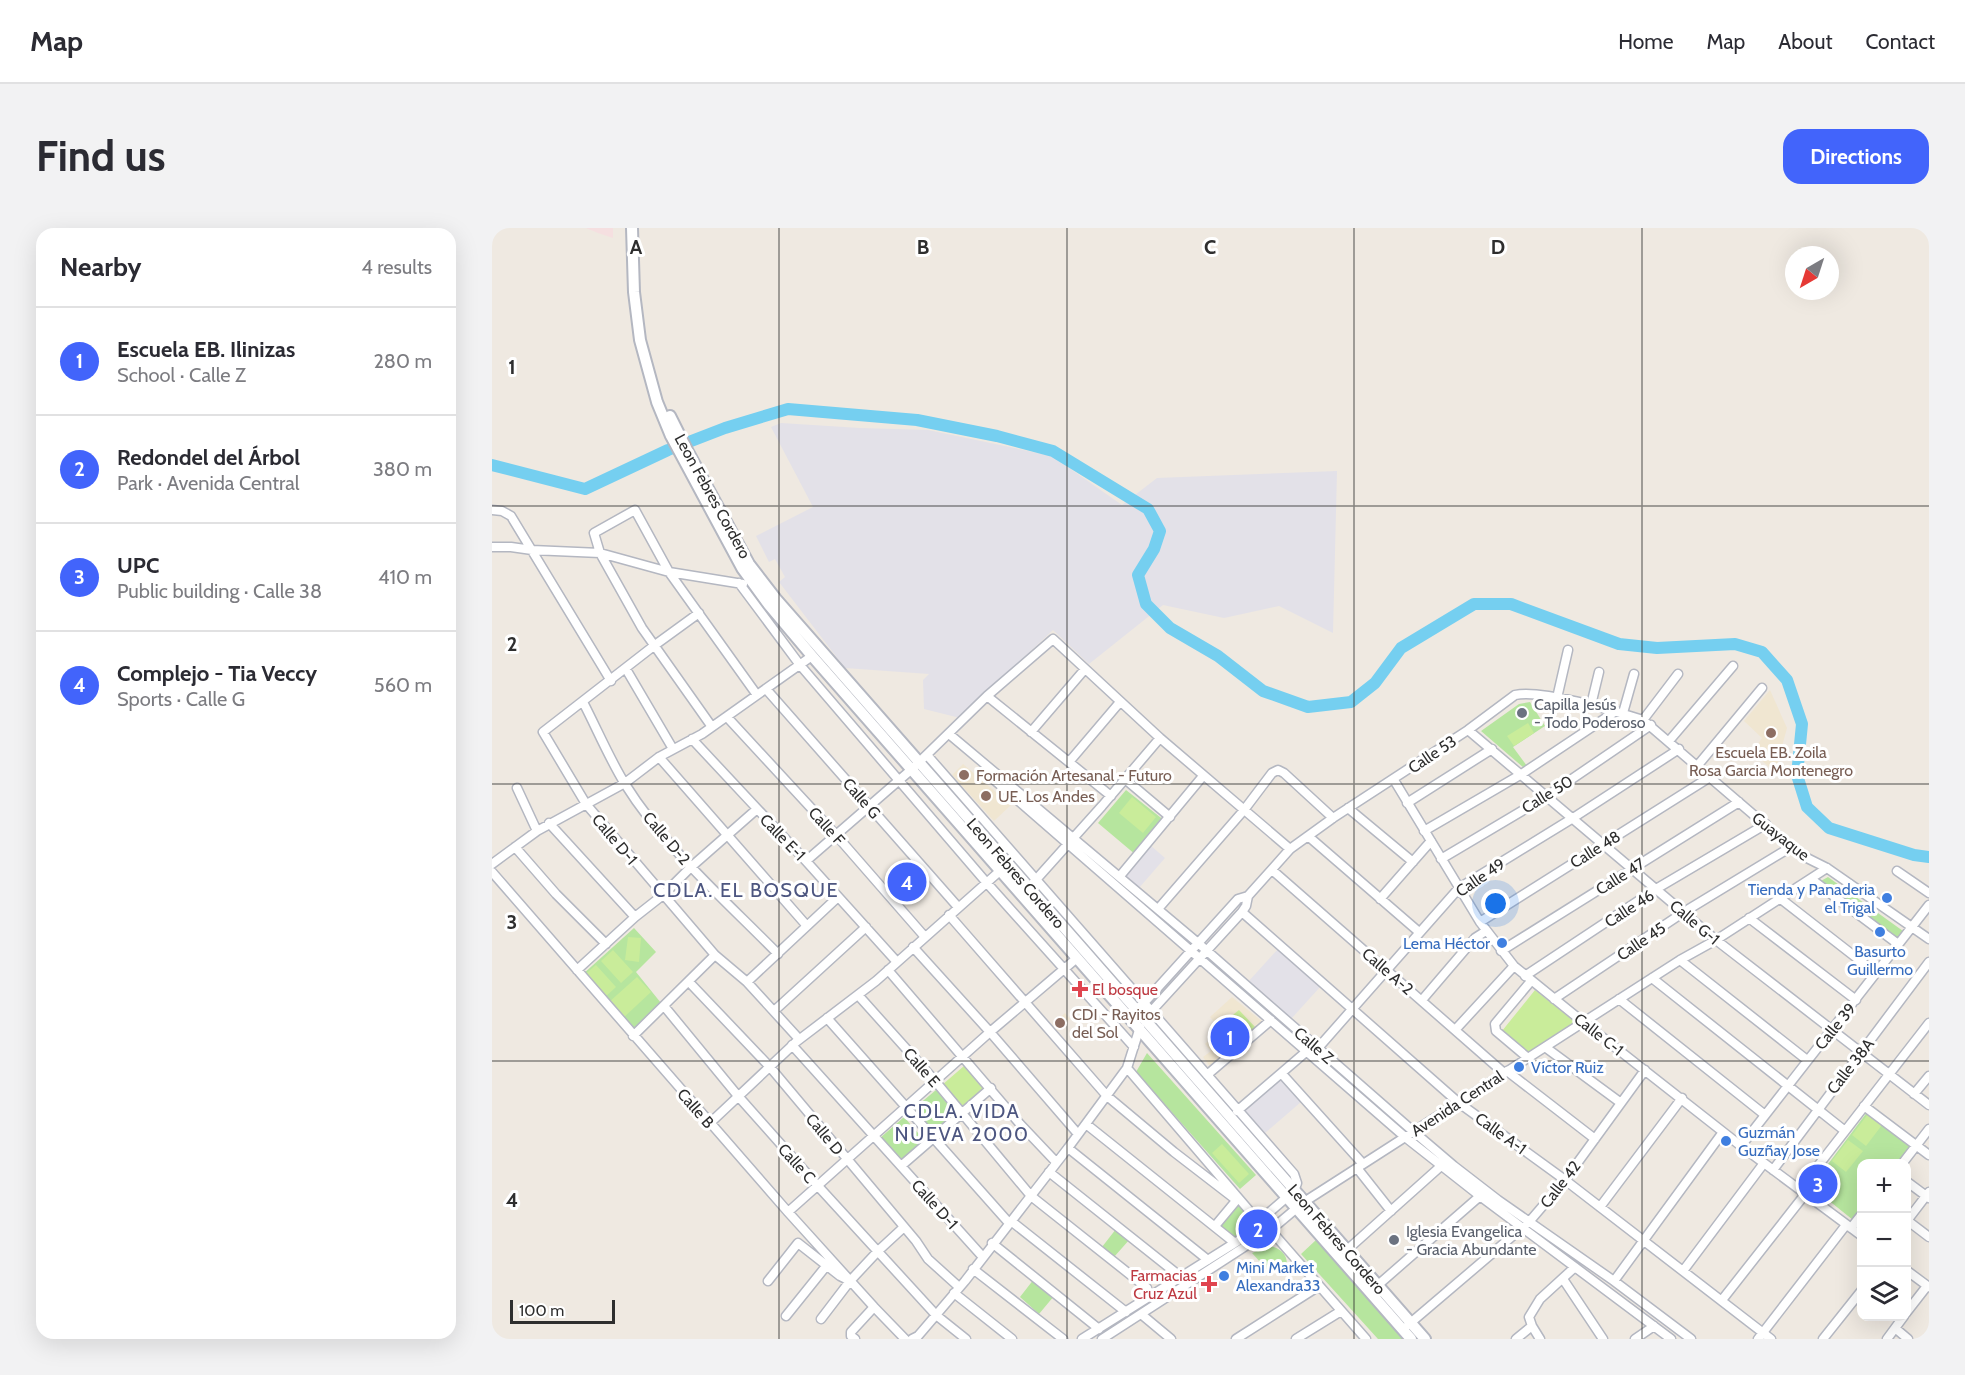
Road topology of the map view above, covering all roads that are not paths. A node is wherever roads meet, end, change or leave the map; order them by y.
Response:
1 (632, 228) edge
2 (492, 510) edge
3 (492, 547) edge
4 (532, 550) junction
5 (600, 553) junction
6 (669, 572) junction
7 (739, 583) junction
8 (759, 583) junction
9 (699, 613) junction
10 (655, 645) junction
11 (1568, 650) dead end
12 (812, 656) junction
13 (800, 665) junction
14 (1733, 666) dead end
15 (626, 669) junction
16 (1085, 669) junction
17 (1599, 672) dead end
18 (1634, 674) dead end
19 (1678, 674) dead end
20 (610, 681) junction
21 (1762, 688) dead end
22 (766, 689) junction
23 (757, 695) junction
24 (987, 696) junction
25 (1557, 698) junction
26 (583, 702) junction
27 (1120, 702) junction
28 (1591, 705) junction
29 (1620, 712) junction
30 (727, 717) junction
31 (1647, 722) junction
32 (712, 727) junction
33 (1468, 730) junction
34 (1031, 732) junction
35 (947, 736) junction
36 (1160, 738) junction
37 (692, 739) junction
38 (1669, 741) junction
39 (673, 749) junction
40 (1492, 749) junction
41 (1679, 749) junction
42 (659, 757) junction
43 (919, 762) junction
44 (1069, 762) junction
45 (1698, 765) junction
46 (1520, 774) junction
47 (1203, 776) junction
48 (1710, 777) junction
49 (898, 779) junction
50 (1125, 779) junction
51 (1394, 780) junction
52 (625, 783) junction
53 (517, 788) dead end
54 (1110, 796) junction
55 (1547, 796) junction
56 (1739, 802) junction
57 (1407, 803) junction
58 (586, 804) junction
59 (868, 806) junction
60 (1348, 808) junction
61 (757, 809) junction
62 (1244, 810) junction
63 (1170, 817) junction
64 (1333, 818) junction
65 (1573, 818) junction
66 (549, 823) junction
67 (1766, 824) junction
68 (537, 831) junction
69 (1424, 831) junction
70 (836, 835) junction
71 (727, 836) junction
72 (1308, 836) junction
73 (1071, 841) junction
74 (1431, 842) junction
75 (990, 843) junction
76 (1003, 843) junction
77 (1603, 844) junction
78 (515, 847) junction
79 (1791, 847) junction
80 (1290, 849) junction
81 (1441, 859) junction
82 (493, 860) edge
83 (806, 861) junction
84 (1413, 862) junction
85 (1008, 864) junction
86 (691, 867) junction
87 (1827, 868) junction
88 (1632, 869) junction
89 (1272, 870) junction
90 (1897, 871) dead end
91 (492, 873) edge
92 (1120, 876) junction
93 (1811, 879) junction
94 (986, 882) junction
95 (1028, 887) junction
96 (1459, 888) junction
97 (1656, 890) junction
98 (1929, 893) edge
99 (663, 895) junction
100 (1248, 896) junction
101 (838, 897) junction
102 (1380, 899) junction
103 (1781, 899) junction
104 (1929, 905) edge
105 (958, 907) junction
106 (1158, 909) junction
107 (1242, 912) junction
108 (1684, 912) junction
109 (949, 915) junction
110 (635, 917) junction
111 (1749, 918) junction
112 (1480, 922) junction
113 (807, 926) junction
114 (866, 927) junction
115 (1912, 928) junction
116 (1486, 931) junction
117 (1419, 932) junction
118 (925, 937) junction
119 (1929, 939) edge
120 (1716, 940) junction
121 (1198, 943) junction
122 (1898, 944) junction
123 (606, 945) junction
124 (913, 947) junction
125 (1095, 948) junction
126 (1207, 950) junction
127 (1192, 951) junction
128 (1501, 951) junction
129 (1080, 953) junction
130 (778, 954) junction
131 (715, 955) junction
132 (1200, 958) junction
133 (1680, 960) junction
134 (897, 962) junction
135 (1929, 962) edge
136 (1514, 966) junction
137 (1065, 969) junction
138 (1386, 969) junction
139 (577, 970) junction
140 (888, 970) junction
141 (1876, 973) junction
142 (1652, 978) junction
143 (1115, 979) junction
144 (1528, 979) junction
145 (689, 982) junction
146 (747, 982) junction
147 (858, 995) junction
148 (1554, 999) junction
149 (1619, 999) junction
150 (1422, 1000) junction
151 (1856, 1000) junction
152 (1027, 1002) junction
153 (664, 1006) junction
154 (1353, 1008) junction
155 (1136, 1010) junction
156 (774, 1011) junction
157 (827, 1018) junction
158 (1145, 1020) junction
159 (1271, 1020) junction
160 (1583, 1023) junction
161 (1929, 1023) edge
162 (1455, 1030) junction
163 (1833, 1030) junction
164 (990, 1032) junction
165 (633, 1036) junction
166 (796, 1042) junction
167 (1134, 1047) junction
168 (1545, 1047) junction
169 (1318, 1048) junction
170 (1307, 1051) junction
171 (1862, 1052) junction
172 (963, 1058) junction
173 (1528, 1058) junction
174 (1807, 1060) junction
175 (770, 1067) junction
176 (1127, 1068) junction
177 (1645, 1070) junction
178 (1506, 1072) junction
179 (1201, 1073) junction
180 (1282, 1074) junction
181 (1890, 1075) junction
182 (1929, 1076) edge
183 (936, 1082) junction
184 (1788, 1085) junction
185 (991, 1088) junction
186 (1914, 1094) junction
187 (738, 1096) junction
188 (1107, 1096) junction
189 (1682, 1098) junction
190 (1225, 1103) junction
191 (1459, 1103) junction
192 (1621, 1104) junction
193 (1864, 1106) junction
194 (1929, 1106) edge
195 (907, 1108) junction
196 (1817, 1109) junction
197 (1237, 1111) junction
198 (963, 1114) junction
199 (1765, 1115) junction
200 (710, 1123) junction
201 (1086, 1124) junction
202 (1246, 1128) junction
203 (1929, 1129) edge
204 (1845, 1131) junction
205 (1723, 1132) junction
206 (1078, 1134) junction
207 (1409, 1135) junction
208 (874, 1137) junction
209 (933, 1138) junction
210 (1595, 1139) junction
211 (1916, 1145) junction
212 (1742, 1146) junction
213 (1068, 1148) junction
214 (1929, 1155) edge
215 (1906, 1159) edge
216 (847, 1160) junction
217 (1056, 1162) junction
218 (1764, 1163) junction
219 (901, 1166) junction
220 (1360, 1166) junction
221 (1441, 1166) junction
222 (1773, 1170) junction
223 (1048, 1172) junction
224 (1565, 1180) junction
225 (1911, 1184) edge
226 (817, 1185) junction
227 (1803, 1191) junction
228 (1291, 1194) junction
229 (1928, 1195) edge
230 (1031, 1196) junction
231 (1480, 1196) junction
232 (1301, 1205) junction
233 (1600, 1207) junction
234 (1390, 1210) junction
235 (788, 1212) junction
236 (1253, 1215) junction
237 (1265, 1216) junction
238 (1911, 1216) edge
239 (1857, 1219) edge
240 (1010, 1222) junction
241 (1911, 1224) edge
242 (1526, 1225) junction
243 (1215, 1226) junction
244 (1849, 1226) junction
245 (904, 1227) junction
246 (1273, 1230) junction
247 (1857, 1232) edge
248 (1245, 1234) junction
249 (1929, 1238) edge
250 (1643, 1241) junction
251 (1252, 1242) junction
252 (992, 1243) junction
253 (1235, 1243) junction
254 (1347, 1250) junction
255 (878, 1251) junction
256 (982, 1256) junction
257 (1208, 1260) junction
258 (827, 1265) junction
259 (1575, 1267) junction
260 (973, 1269) junction
261 (1683, 1270) junction
262 (1911, 1274) edge
263 (1181, 1277) junction
264 (1563, 1279) junction
265 (768, 1281) dead end
266 (850, 1281) junction
267 (1614, 1281) junction
268 (1378, 1285) junction
269 (1319, 1286) junction
270 (1928, 1286) edge
271 (1148, 1287) dead end
272 (957, 1290) junction
273 (1857, 1296) edge
274 (1722, 1300) junction
275 (874, 1307) junction
276 (1911, 1307) edge
277 (1341, 1311) junction
278 (1126, 1312) junction
279 (1141, 1314) junction
280 (936, 1315) junction
281 (786, 1316) dead end
282 (820, 1319) dead end
283 (1900, 1321) edge
284 (1407, 1326) junction
285 (1532, 1326) junction
286 (1654, 1326) junction
287 (1895, 1328) junction
288 (1099, 1329) junction
289 (1761, 1336) edge
290 (855, 1339) edge
291 (905, 1339) edge
292 (912, 1339) edge
293 (966, 1339) edge
294 (1012, 1339) edge
295 (1063, 1339) edge
296 (1082, 1339) edge
297 (1102, 1339) edge
298 (1171, 1339) edge
299 (1236, 1339) edge
300 (1296, 1339) edge
301 (1366, 1339) edge
302 (1411, 1339) edge
303 (1425, 1339) edge
304 (1516, 1339) edge
305 (1540, 1339) edge
306 (1603, 1339) edge
307 (1635, 1339) edge
308 (1671, 1339) edge
309 (1691, 1339) edge
310 (1772, 1339) edge
311 (1823, 1339) edge
312 (1887, 1339) edge
313 (1908, 1339) edge

1 - 8 street, Leon Febres Cordero
2 - 4 street
3 - 4 street
4 - 5 street
4 - 20 street
5 - 6 street
5 - 6 street
5 - 10 street
6 - 7 street
6 - 9 street
7 - 8 street
7 - 13 street
8 - 12 street, Leon Febres Cordero
8 - 43 street, Leon Febres Cordero
9 - 10 street
9 - 23 street
10 - 15 street
10 - 32 street
11 - 25 street
12 - 13 street
12 - 43 street, Leon Febres Cordero
13 - 22 street
13 - 49 street
14 - 38 street
15 - 20 street
15 - 39 street
16 - 24 street
16 - 27 street
16 - 34 street
17 - 28 street
18 - 29 street
19 - 31 street, Calle 50
20 - 26 street
21 - 45 street
22 - 23 street
22 - 59 street, Calle G
23 - 30 street
24 - 34 street
24 - 35 street
25 - 28 street, Calle 53
25 - 33 street, Calle 53
26 - 52 street, Calle D-2
26 - 58 street, Calle D-1
27 - 36 street
27 - 44 street
28 - 29 street, Calle 53
29 - 31 street, Calle 53
29 - 46 street
30 - 32 street
30 - 70 street, Calle F
31 - 38 street, Guayaque
31 - 55 street, Calle 50
32 - 37 street
33 - 40 street, Calle G-1
33 - 51 street, Calle 53
34 - 44 street
35 - 43 street
35 - 73 street, Calle Z
36 - 47 street
36 - 50 street
37 - 39 street
37 - 61 street, Calle E-1
38 - 41 street, Guayaque
39 - 42 street
40 - 46 street, Calle G-1
40 - 57 street
41 - 45 street, Guayaque
41 - 65 street, Calle 49
42 - 52 street
42 - 71 street
43 - 49 street
43 - 75 street, Leon Febres Cordero
43 - 76 street
43 - 85 street, Leon Febres Cordero
44 - 54 street
45 - 48 street, Guayaque
46 - 55 street, Calle G-1
46 - 69 street
47 - 62 street
47 - 63 street
48 - 56 street, Guayaque
48 - 77 street, Calle 48
49 - 59 street
49 - 94 street
50 - 54 street
50 - 63 street
51 - 57 street, Calle C-1
51 - 60 street, Calle 53
52 - 58 street
52 - 86 street, Calle D-2
53 - 68 street
54 - 73 street
55 - 65 street, Calle G-1
55 - 81 street, Calle 50
56 - 67 street, Guayaque
56 - 88 street, Calle 47
57 - 69 street, Calle C-1
58 - 66 street
58 - 99 street, Calle D-1
59 - 70 street
59 - 105 street, Calle G
60 - 64 street, Calle 53
60 - 84 street
61 - 71 street
61 - 83 street, Calle E-1
62 - 64 street
62 - 80 street
62 - 106 street
63 - 92 street
64 - 72 street, Calle 53
65 - 77 street, Calle G-1
65 - 96 street, Calle 49
66 - 68 street
66 - 110 street
67 - 79 street, Guayaque
67 - 97 street, Calle 46
68 - 78 street
69 - 74 street, Calle C-1
70 - 83 street
70 - 118 street, Calle F
71 - 86 street
71 - 113 street
72 - 80 street, Calle 53
72 - 102 street
73 - 92 street, Calle Z
73 - 95 street
73 - 127 street, Calle Z
74 - 81 street, Calle C-1
74 - 84 street
75 - 76 street
75 - 85 street, Leon Febres Cordero
76 - 85 street
77 - 88 street, Calle G-1
77 - 112 street, Calle 48
78 - 82 street
78 - 123 street
79 - 87 street, Guayaque
79 - 108 street, Calle 45
80 - 89 street, Calle 53
81 - 96 street, Calle C-1
83 - 101 street, Calle E-1
84 - 102 street
85 - 94 street
85 - 95 street, Leon Febres Cordero
86 - 99 street
86 - 130 street, Calle D-2
87 - 93 street, Avenida Central
87 - 115 street, Guayaque
88 - 97 street, Calle G-1
88 - 128 street, Calle 47
89 - 100 street, Calle 53
89 - 138 street, Calle A-2
90 - 98 street
91 - 139 street, Calle B
92 - 106 street, Calle Z
93 - 103 street, Avenida Central
93 - 122 street
94 - 105 street
94 - 137 street
95 - 125 street
95 - 129 street, Leon Febres Cordero
96 - 112 street, Calle C-1
96 - 117 street, Calle 49
97 - 108 street, Calle G-1
97 - 144 street, Calle 46
99 - 110 street
99 - 131 street, Calle D-1
100 - 107 street, Calle 53
100 - 121 street, Calle 53
101 - 113 street
101 - 114 street, Calle E-1
102 - 117 street
103 - 111 street, Avenida Central
103 - 141 street
104 - 115 street, Calle 39
105 - 109 street
106 - 121 street, Calle Z
107 - 126 street, Calle 53
107 - 154 street, Calle A-1
108 - 120 street, Calle G-1
108 - 148 street, Calle 45
109 - 118 street
109 - 152 street
110 - 123 street
111 - 120 street, Avenida Central
111 - 151 street
112 - 116 street, Calle C-1
113 - 130 street
114 - 134 street, Calle E-1
114 - 156 street
115 - 119 street, Guayaque
115 - 122 street, Calle 39
116 - 128 street, Calle C-1
116 - 150 street
117 - 138 street, Calle 49
118 - 124 street
120 - 133 street, Avenida Central
120 - 163 street, Calle G-1
121 - 126 street, Calle Z
121 - 127 street, Calle 53
122 - 141 street, Calle 39
123 - 139 street
124 - 134 street
124 - 164 street
125 - 129 street
125 - 143 street
126 - 132 street, Calle 53
126 - 169 street, Calle Z
127 - 132 street, Calle Z
127 - 155 street, Calle 53
128 - 136 street, Calle C-1
129 - 137 street
129 - 143 street, Leon Febres Cordero
129 - 155 street, Leon Febres Cordero
130 - 146 street
131 - 145 street
131 - 146 street, Calle D-1
132 - 158 street, Calle 53
132 - 159 street, Calle Z
133 - 142 street, Avenida Central
133 - 174 street
134 - 140 street
135 - 171 street, Calle 38A
136 - 144 street, Calle C-1
136 - 162 street
137 - 152 street
137 - 167 street
138 - 150 street, Calle A-2
138 - 154 street, Calle 49
139 - 165 street, Calle B
140 - 147 street
140 - 172 street
141 - 151 street, Calle 39
142 - 149 street, Avenida Central
142 - 184 street
143 - 155 street, Leon Febres Cordero
144 - 148 street, Calle C-1
144 - 173 street, Calle 46
145 - 153 street
145 - 175 street, Calle D
146 - 156 street, Calle D-1
147 - 157 street
147 - 183 street, Calle E
148 - 160 street, Calle C-1
149 - 160 street, Avenida Central
149 - 199 street
150 - 162 street, Calle A-2
151 - 163 street, Calle 39
152 - 164 street
152 - 188 street
153 - 165 street
153 - 187 street, Calle C
154 - 169 street, Calle 49
154 - 191 street, Calle A-1
155 - 158 street, Leon Febres Cordero
156 - 166 street, Calle D-1
157 - 166 street
157 - 195 street
158 - 167 street
158 - 179 street, Leon Febres Cordero
158 - 228 street, Leon Febres Cordero
159 - 170 street, Calle Z
159 - 179 street
160 - 168 street, Avenida Central
160 - 177 street, Calle C-1
161 - 181 street
162 - 178 street, Calle A-2
163 - 171 street, Calle G-1
163 - 174 street, Calle 39
164 - 172 street
164 - 206 street
165 - 200 street, Calle B
166 - 175 street
166 - 208 street, Calle D-1
167 - 176 street
168 - 173 street, Avenida Central
168 - 192 street
169 - 207 street, Calle Z
170 - 180 street
170 - 207 street, Calle Z
171 - 181 street, Calle G-1
171 - 196 street, Calle 38A
172 - 183 street
172 - 185 street
173 - 178 street, Avenida Central
174 - 184 street, Calle 39
175 - 187 street
175 - 216 street, Calle D
176 - 188 street
176 - 236 street
177 - 189 street, Calle C-1
177 - 192 street, Calle 42
178 - 191 street, Avenida Central
178 - 210 street, Calle A-2
179 - 190 street, Leon Febres Cordero
180 - 197 street
180 - 220 street
181 - 186 street, Calle G-1
181 - 193 street
182 - 186 street
183 - 195 street
183 - 198 street, Calle E
184 - 196 street
184 - 199 street, Calle 39
185 - 198 street
185 - 217 street
186 - 194 street, Calle G-1
187 - 200 street
187 - 226 street, Calle C
188 - 201 street
188 - 243 street
189 - 205 street, Calle C-1
189 - 233 street
190 - 197 street
190 - 202 street, Leon Febres Cordero
191 - 207 street, Avenida Central
191 - 224 street, Calle A-1
192 - 210 street, Calle 42
193 - 204 street
193 - 211 street
195 - 208 street
195 - 209 street
196 - 204 street
196 - 222 street, Calle 38A
197 - 202 street
198 - 209 street
198 - 230 street, Calle E
199 - 212 street, Calle 39
200 - 235 street, Calle B
201 - 206 street
201 - 243 street
202 - 228 street, Leon Febres Cordero
203 - 211 street
204 - 227 street
205 - 212 street, Calle C-1
205 - 250 street
206 - 213 street
207 - 220 street, Avenida Central
207 - 221 street, Calle Z
207 - 242 street, Calle Z
208 - 216 street
208 - 219 street, Calle D-1
209 - 219 street
209 - 240 street
210 - 224 street, Calle 42
211 - 214 street
211 - 215 street
212 - 218 street, Calle C-1
213 - 217 street
213 - 257 street
216 - 226 street
216 - 245 street, Calle D
217 - 223 street
218 - 222 street, Calle C-1
218 - 261 street
219 - 256 street, Calle D-1
220 - 232 street, Avenida Central
220 - 234 street
221 - 231 street, Calle Z
221 - 234 street
222 - 227 street, Calle C-1
223 - 230 street
223 - 263 street
224 - 233 street, Calle A-1
224 - 242 street, Calle 42
225 - 229 street
226 - 235 street
226 - 255 street, Calle C
227 - 244 street, Calle C-1
227 - 274 street
228 - 232 street, Leon Febres Cordero
228 - 237 street
229 - 238 street
230 - 240 street
230 - 271 street, Calle E
231 - 242 street, Calle Z
231 - 268 street
232 - 246 street, Avenida Central
232 - 254 street, Leon Febres Cordero
232 - 284 street, Leon Febres Cordero
233 - 250 street, Calle A-1
234 - 254 street
235 - 266 street, Calle B
236 - 237 street
236 - 248 street
237 - 246 street
239 - 244 street
240 - 252 street
240 - 278 street
241 - 249 street
242 - 259 street, Calle Z
242 - 267 street, Calle Z
242 - 284 street, Calle 42
243 - 253 street
244 - 247 street, Calle C-1
244 - 289 street
245 - 255 street
245 - 272 street, Calle D
246 - 251 street
246 - 269 street
248 - 251 street
248 - 253 street
250 - 261 street, Calle A-1
250 - 267 street
251 - 279 street
252 - 256 street
252 - 288 street
253 - 257 street
254 - 268 street, Leon Febres Cordero
255 - 266 street
255 - 280 street, Calle C
256 - 260 street
257 - 263 street
258 - 265 street
258 - 266 street
258 - 281 street
259 - 264 street
259 - 286 street, Calle Z
260 - 272 street
260 - 295 street
261 - 274 street, Calle A-1
262 - 270 street
263 - 278 street
264 - 285 street
264 - 306 street
266 - 275 street, Calle B
266 - 282 street
267 - 309 street, Calle Z
268 - 284 street, Leon Febres Cordero
269 - 277 street
269 - 299 street
270 - 276 street
272 - 280 street
272 - 294 street, Calle D
273 - 311 street
274 - 289 street, Calle A-1
275 - 290 street
275 - 291 street, Calle B
277 - 300 street
277 - 301 street
278 - 288 street
279 - 297 street
279 - 298 street
280 - 292 street
280 - 293 street, Calle C
283 - 287 street
284 - 302 street, Leon Febres Cordero
284 - 303 street, Leon Febres Cordero
285 - 304 street
285 - 305 street
286 - 307 street
286 - 308 street, Calle Z
287 - 312 street
287 - 313 street
288 - 296 street
289 - 310 street, Calle A-1

